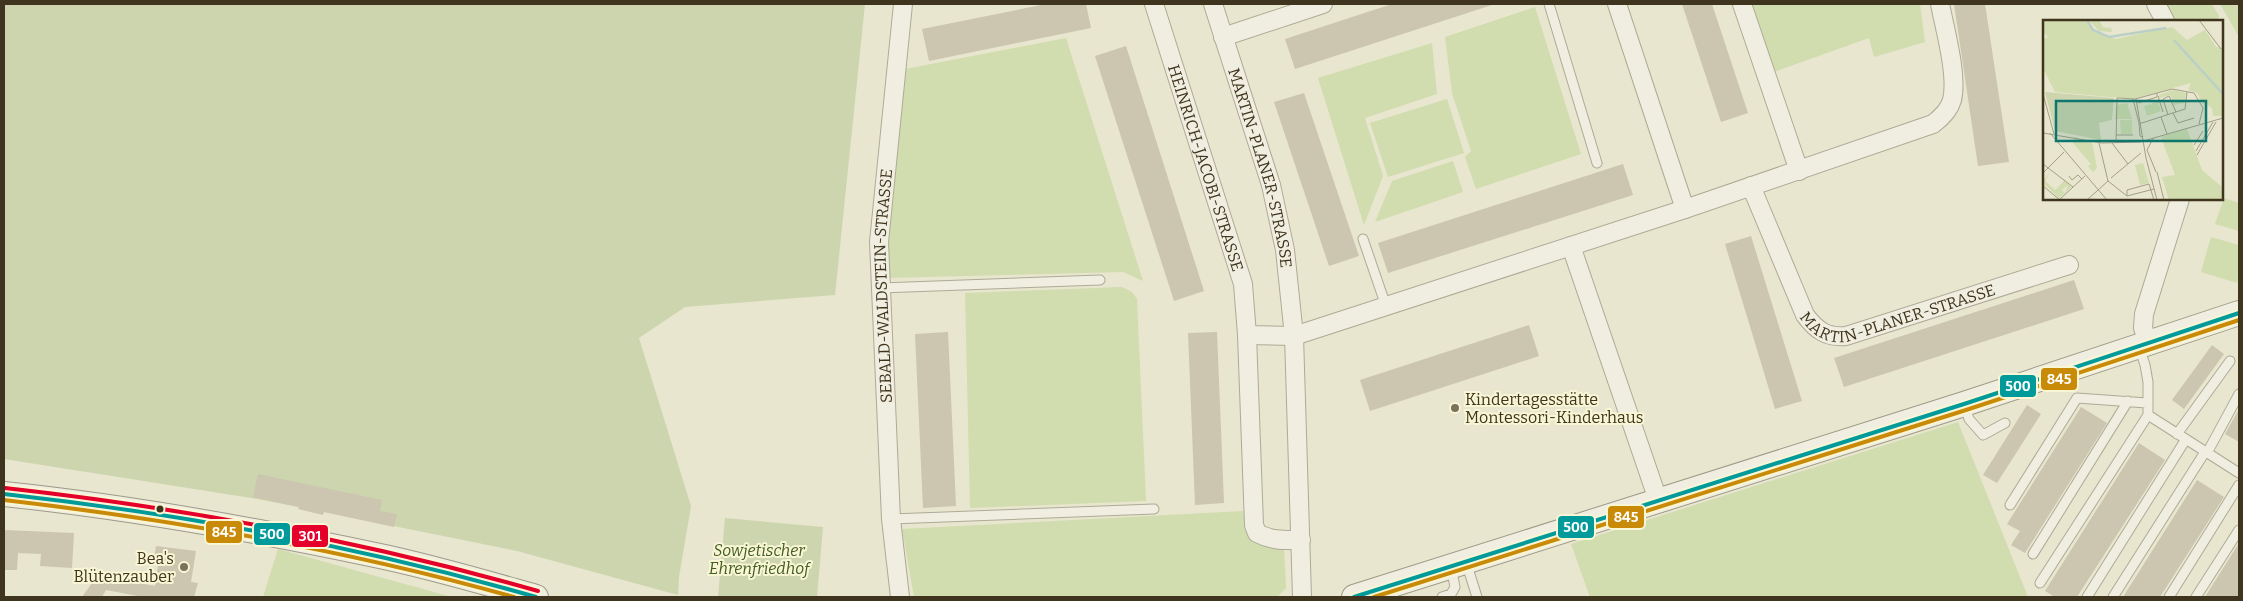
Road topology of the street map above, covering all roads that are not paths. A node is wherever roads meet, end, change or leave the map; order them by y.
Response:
1 (903, 4) edge
2 (1154, 4) edge
3 (1212, 4) edge
4 (1323, 4) edge
5 (1548, 4) edge
6 (1618, 4) edge
7 (1742, 4) edge
8 (1940, 4) edge
9 (2156, 4) edge
10 (2164, 20) edge
11 (1223, 37) junction
12 (1597, 163) dead end
13 (1799, 171) junction
14 (1751, 186) junction
15 (2180, 200) edge
16 (1685, 209) junction
17 (1363, 239) dead end
18 (1570, 246) junction
19 (2069, 265) dead end
20 (1100, 280) dead end
21 (880, 288) junction
22 (1386, 306) junction
23 (2239, 313) edge
24 (1247, 335) junction
25 (1294, 336) junction
26 (2143, 345) junction
27 (2230, 361) dead end
28 (2239, 394) edge
29 (2128, 402) junction
30 (2146, 403) junction
31 (1964, 404) junction
32 (2148, 415) junction
33 (2005, 422) dead end
34 (2177, 434) junction
35 (2186, 439) junction
36 (2206, 452) junction
37 (2239, 473) edge
38 (2239, 485) edge
39 (4, 494) edge
40 (1658, 500) junction
41 (2010, 505) dead end
42 (1154, 509) dead end
43 (891, 519) junction
44 (2239, 530) edge
45 (1301, 540) junction
46 (2033, 554) dead end
47 (1458, 564) junction
48 (2040, 584) dead end
49 (536, 597) edge
50 (900, 597) edge
51 (1302, 597) edge
52 (1354, 597) edge
53 (1442, 597) edge
54 (1478, 597) edge
55 (2087, 597) edge
56 (2114, 597) edge
57 (2169, 597) edge
58 (2196, 597) edge

1 - 21 street, SEBALD-WALDSTEIN-STRASSE
2 - 24 street, HEINRICH-JACOBI-STRASSE
3 - 11 street, MARTIN-PLANER-STRASSE
4 - 11 street
5 - 12 lane
6 - 16 street
7 - 13 street
8 - 13 street
9 - 10 street
11 - 25 street, MARTIN-PLANER-STRASSE
13 - 14 street
14 - 16 street
14 - 19 street, MARTIN-PLANER-STRASSE
15 - 26 street
16 - 18 street
17 - 22 lane
18 - 22 street
18 - 40 street
20 - 21 lane
21 - 43 street, SEBALD-WALDSTEIN-STRASSE
22 - 25 street
23 - 26 street
24 - 25 street
24 - 45 street, HEINRICH-JACOBI-STRASSE
25 - 45 street, MARTIN-PLANER-STRASSE
26 - 30 lane
26 - 31 street
27 - 34 lane
28 - 36 lane
29 - 30 lane
29 - 41 lane
29 - 46 lane
30 - 32 lane
31 - 33 lane
31 - 40 street
32 - 34 lane
32 - 48 lane
34 - 35 lane
35 - 36 lane
35 - 55 lane
36 - 37 lane
36 - 56 lane
38 - 57 lane
39 - 49 street
40 - 47 street
42 - 43 lane
43 - 50 street, SEBALD-WALDSTEIN-STRASSE
44 - 58 lane
45 - 51 street, MARTIN-PLANER-STRASSE
47 - 52 street
47 - 53 lane
47 - 54 lane

